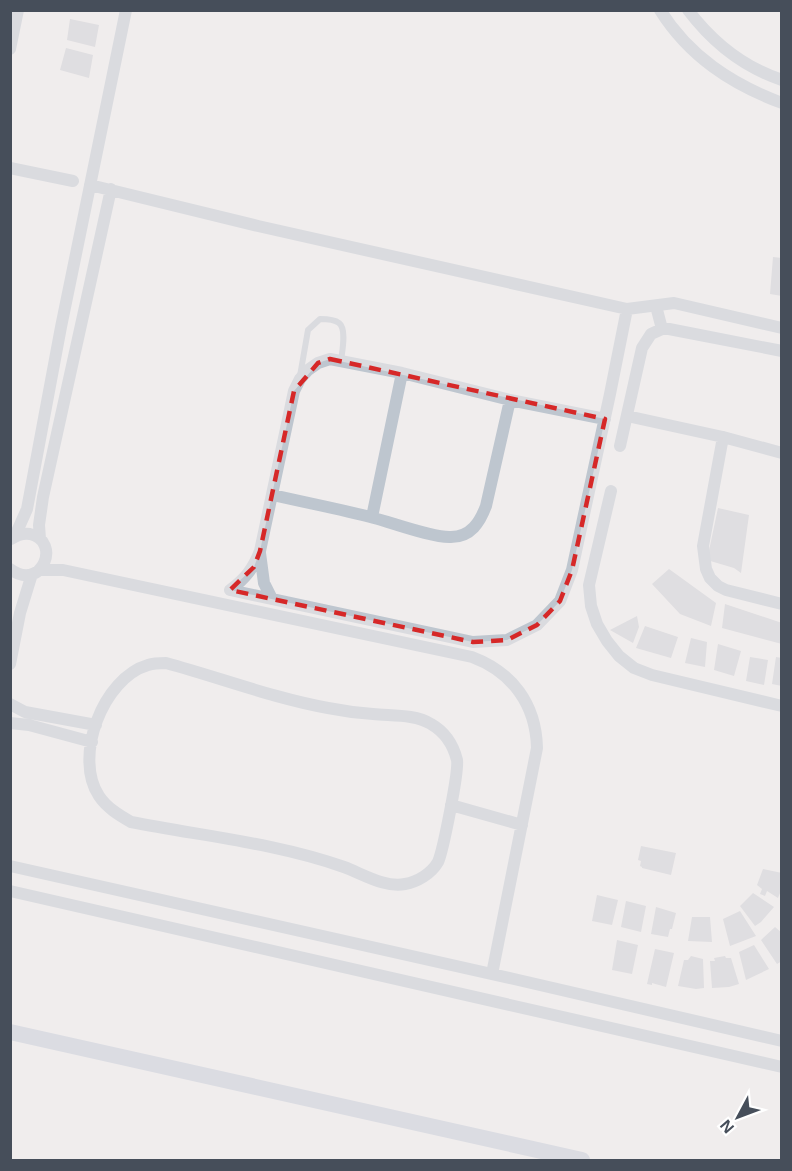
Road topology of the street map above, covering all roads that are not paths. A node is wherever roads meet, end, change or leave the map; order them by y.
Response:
1 (18, 10) edge
2 (126, 10) edge
3 (660, 10) edge
4 (688, 10) edge
5 (10, 49) edge
6 (782, 80) edge
7 (782, 103) edge
8 (10, 168) edge
9 (73, 181) dead end
10 (90, 185) junction
11 (111, 189) junction
12 (656, 306) junction
13 (627, 309) junction
14 (782, 328) edge
15 (662, 329) junction
16 (782, 351) edge
17 (341, 361) junction
18 (402, 373) junction
19 (300, 379) junction
20 (510, 400) junction
21 (627, 417) junction
22 (605, 419) junction
23 (723, 437) junction
24 (620, 446) dead end
25 (782, 453) edge
26 (611, 491) dead end
27 (273, 495) junction
28 (372, 517) junction
29 (13, 538) edge
30 (40, 539) junction
31 (260, 551) junction
32 (11, 571) edge
33 (36, 572) junction
34 (272, 599) junction
35 (782, 604) edge
36 (10, 663) edge
37 (10, 704) edge
38 (782, 706) edge
39 (10, 723) edge
40 (96, 726) junction
41 (92, 742) junction
42 (451, 805) junction
43 (522, 825) junction
44 (10, 866) edge
45 (10, 891) edge
46 (492, 974) junction
47 (10, 1032) edge
48 (782, 1041) edge
49 (782, 1066) edge
50 (582, 1161) edge

1 - 5 street
2 - 10 street
3 - 7 street
4 - 6 street
8 - 9 street
10 - 11 street
10 - 29 street
11 - 13 street
11 - 30 street
12 - 13 street
12 - 14 street
12 - 15 street
13 - 22 street
15 - 16 street
15 - 21 street
17 - 18 street
17 - 19 street
17 - 19 lane
18 - 20 street
18 - 28 street
19 - 27 street
20 - 22 street
20 - 28 street
21 - 23 street
21 - 24 street
22 - 34 street
23 - 25 street
23 - 35 street
26 - 38 street
27 - 28 street
27 - 31 street
29 - 30 street
30 - 33 street
31 - 34 street
31 - 34 street
32 - 33 street
33 - 36 street
33 - 43 street
37 - 40 street
39 - 41 street
40 - 41 street
40 - 42 street
41 - 42 street
42 - 43 street
43 - 46 street
44 - 46 street
45 - 49 street
46 - 48 street
47 - 50 street

